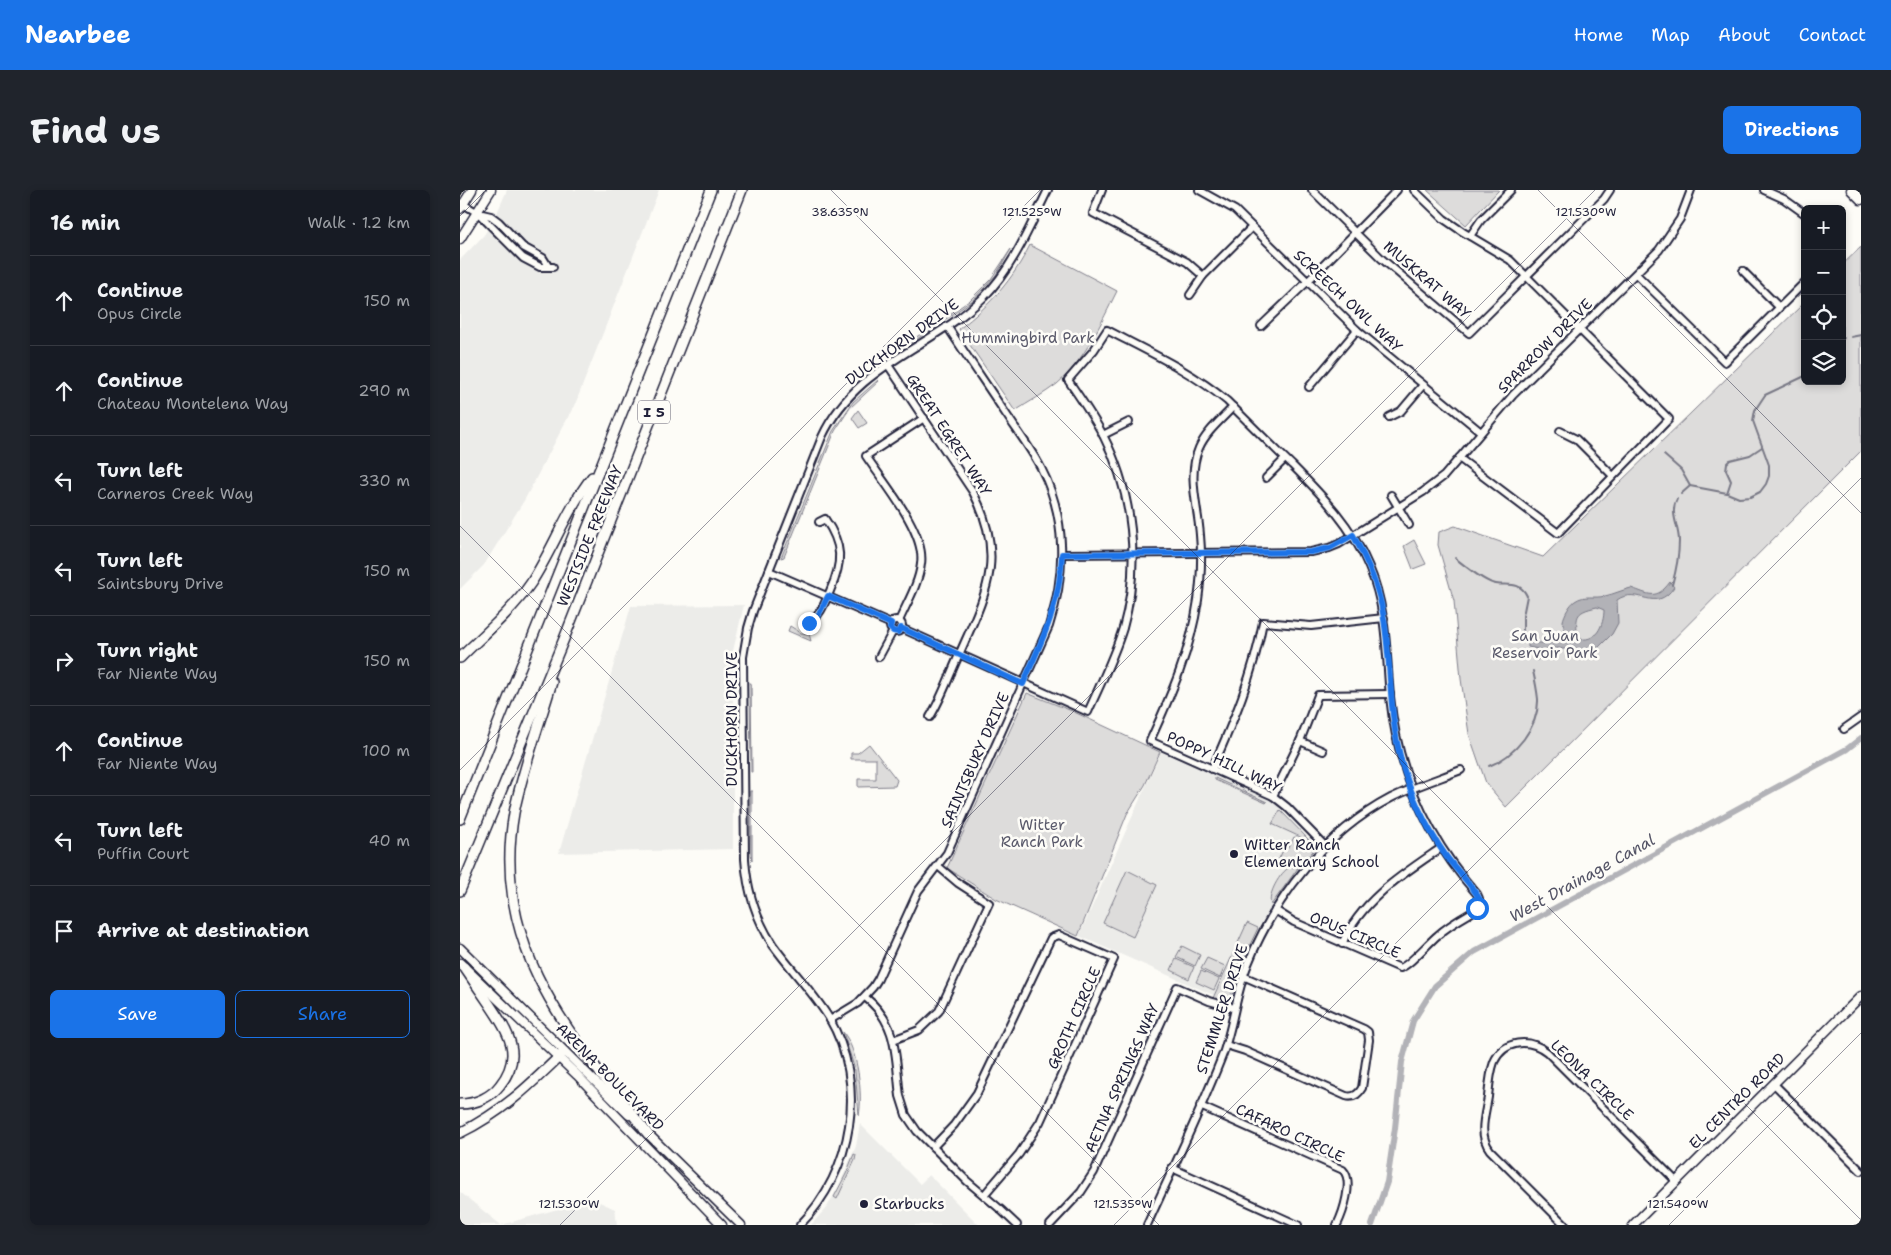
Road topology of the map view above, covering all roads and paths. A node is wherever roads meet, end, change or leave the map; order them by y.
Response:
1 (472, 190) edge
2 (491, 190) edge
3 (711, 190) edge
4 (742, 190) edge
5 (1048, 190) edge
6 (1102, 190) edge
7 (1199, 190) edge
8 (1312, 190) edge
9 (1397, 190) edge
10 (1414, 190) edge
11 (1511, 190) edge
12 (1610, 190) edge
13 (1691, 190) edge
14 (1764, 190) edge
15 (1850, 190) edge
16 (1861, 200) edge
17 (462, 207) edge
18 (1801, 211) edge
19 (478, 213) junction
20 (1252, 227) junction
21 (1355, 232) junction
22 (1470, 236) junction
23 (460, 239) edge
24 (550, 266) dead end
25 (1743, 271) dead end
26 (1636, 274) junction
27 (1203, 276) junction
28 (1526, 276) junction
29 (1307, 282) junction
30 (1801, 286) edge
31 (1190, 295) dead end
32 (1779, 307) junction
33 (947, 326) junction
34 (1261, 326) dead end
35 (1578, 329) junction
36 (1357, 330) junction
37 (888, 365) junction
38 (1423, 385) junction
39 (1309, 387) dead end
40 (1233, 407) junction
41 (1389, 417) dead end
42 (924, 418) junction
43 (1129, 422) dead end
44 (1560, 431) dead end
45 (1481, 432) junction
46 (1103, 435) junction
47 (1459, 458) junction
48 (1285, 459) junction
49 (598, 469) junction
50 (1613, 476) junction
51 (1266, 478) dead end
52 (1391, 495) dead end
53 (1399, 507) junction
54 (820, 522) dead end
55 (1409, 525) dead end
56 (1353, 535) junction
57 (1201, 553) junction
58 (1062, 554) junction
59 (1132, 554) junction
60 (769, 571) junction
61 (828, 596) junction
62 (1384, 618) junction
63 (898, 621) junction
64 (809, 623) dead end
65 (891, 624) junction
66 (901, 628) junction
67 (893, 631) junction
68 (566, 634) junction
69 (959, 654) junction
70 (879, 657) dead end
71 (460, 658) edge
72 (1023, 684) junction
73 (1390, 694) junction
74 (930, 717) dead end
75 (1861, 717) edge
76 (1844, 729) dead end
77 (1300, 741) junction
78 (1323, 751) dead end
79 (1212, 768) junction
80 (1462, 770) dead end
81 (1411, 790) junction
82 (1273, 796) junction
83 (460, 819) edge
84 (1326, 847) junction
85 (1441, 848) junction
86 (938, 866) junction
87 (460, 891) edge
88 (1275, 910) junction
89 (1342, 944) junction
90 (460, 948) edge
91 (462, 965) edge
92 (1243, 976) junction
93 (1861, 996) edge
94 (865, 997) junction
95 (1234, 1008) junction
96 (830, 1020) junction
97 (893, 1040) junction
98 (1226, 1045) junction
99 (561, 1055) junction
100 (1774, 1084) junction
101 (460, 1104) edge
102 (1200, 1106) junction
103 (460, 1133) edge
104 (648, 1134) junction
105 (933, 1147) junction
106 (1172, 1168) junction
107 (1861, 1171) edge
108 (1676, 1182) junction
109 (984, 1195) junction
110 (722, 1225) edge
111 (741, 1225) edge
112 (800, 1225) edge
113 (1017, 1225) edge
114 (1050, 1225) edge
115 (1147, 1225) edge
116 (1298, 1225) edge
117 (1337, 1225) edge
118 (1565, 1225) edge
119 (1633, 1225) edge

1 - 17 main road
2 - 19 main road
3 - 49 highway, WESTSIDE FREEWAY / I 5
4 - 68 highway, WESTSIDE FREEWAY / I 5
5 - 33 street, DUCKHORN DRIVE
6 - 27 street
7 - 20 street, SCREECH OWL WAY
8 - 21 street, MUSKRAT WAY
9 - 21 street
10 - 22 street
11 - 22 street
12 - 28 street
13 - 26 street, SPARROW DRIVE
14 - 18 street
15 - 16 main road
17 - 19 street
19 - 23 main road
19 - 24 street
20 - 27 street
20 - 29 street, SCREECH OWL WAY
21 - 28 street, MUSKRAT WAY
21 - 29 street
22 - 28 street
25 - 32 street
26 - 32 street
26 - 35 street, SPARROW DRIVE
27 - 31 street
28 - 35 street
29 - 34 street
29 - 36 street, SCREECH OWL WAY
30 - 32 street
33 - 37 street, DUCKHORN DRIVE
33 - 58 street, SAINTSBURY DRIVE
35 - 45 street, SPARROW DRIVE
35 - 50 street
36 - 38 street, SCREECH OWL WAY
36 - 39 street
37 - 42 street, GREAT EGRET WAY
37 - 60 street, DUCKHORN DRIVE
38 - 41 street
38 - 45 street, SCREECH OWL WAY
40 - 46 street, OPUS CIRCLE
40 - 48 street, OPUS CIRCLE
40 - 57 street, POPPY HILL WAY
42 - 63 street
42 - 69 street, GREAT EGRET WAY
43 - 46 street
44 - 50 street
45 - 47 street, SPARROW DRIVE
46 - 59 street
47 - 50 street
47 - 53 street, SPARROW DRIVE
48 - 51 street
48 - 56 street, OPUS CIRCLE
49 - 71 highway
49 - 83 highway, WESTSIDE FREEWAY / I 5
52 - 53 street
53 - 55 street
53 - 56 street, SPARROW DRIVE
54 - 61 street
56 - 57 street, SPARROW DRIVE
56 - 62 street, OPUS CIRCLE
57 - 59 street, SPARROW DRIVE
57 - 79 street, POPPY HILL WAY
58 - 59 street, SPARROW DRIVE
58 - 72 street, SAINTSBURY DRIVE
59 - 72 street
60 - 61 street
60 - 96 street, DUCKHORN DRIVE
61 - 64 street
61 - 65 street
62 - 73 street, OPUS CIRCLE
62 - 79 street
63 - 65 street
63 - 66 street
65 - 67 street
66 - 67 street
66 - 69 street
67 - 70 street
68 - 87 highway, WESTSIDE FREEWAY / I 5
68 - 104 highway
69 - 72 street
69 - 74 street, GREAT EGRET WAY
72 - 86 street, SAINTSBURY DRIVE
73 - 77 street
73 - 81 street, OPUS CIRCLE
75 - 76 street
77 - 78 street
77 - 82 street
79 - 82 street, POPPY HILL WAY
80 - 81 street, STEMMLER DRIVE
81 - 84 street, STEMMLER DRIVE
81 - 85 street, OPUS CIRCLE
82 - 84 street, POPPY HILL WAY
84 - 88 street, STEMMLER DRIVE
85 - 89 street
85 - 89 street, OPUS CIRCLE
86 - 94 street, SAINTSBURY DRIVE
86 - 97 street
88 - 89 street, OPUS CIRCLE
88 - 92 street, STEMMLER DRIVE
90 - 99 main road, ARENA BOULEVARD
91 - 99 main road, ARENA BOULEVARD
91 - 101 highway
92 - 95 street, STEMMLER DRIVE
92 - 98 street
93 - 100 main road, EL CENTRO ROAD
94 - 96 street, SAINTSBURY DRIVE
94 - 97 street
95 - 98 street, STEMMLER DRIVE
95 - 114 street, AETNA SPRINGS WAY
96 - 112 street, DUCKHORN DRIVE
97 - 105 street
98 - 102 street, STEMMLER DRIVE
99 - 103 highway
99 - 104 main road, ARENA BOULEVARD
99 - 110 main road, ARENA BOULEVARD
100 - 107 street
100 - 108 main road, EL CENTRO ROAD
102 - 106 street, STEMMLER DRIVE
102 - 117 street, CAFARO CIRCLE
104 - 111 main road, ARENA BOULEVARD
105 - 109 street
105 - 109 street, GROTH CIRCLE
106 - 115 street, STEMMLER DRIVE
106 - 116 street
108 - 118 street, LEONA CIRCLE
108 - 119 main road, EL CENTRO ROAD
109 - 113 street

